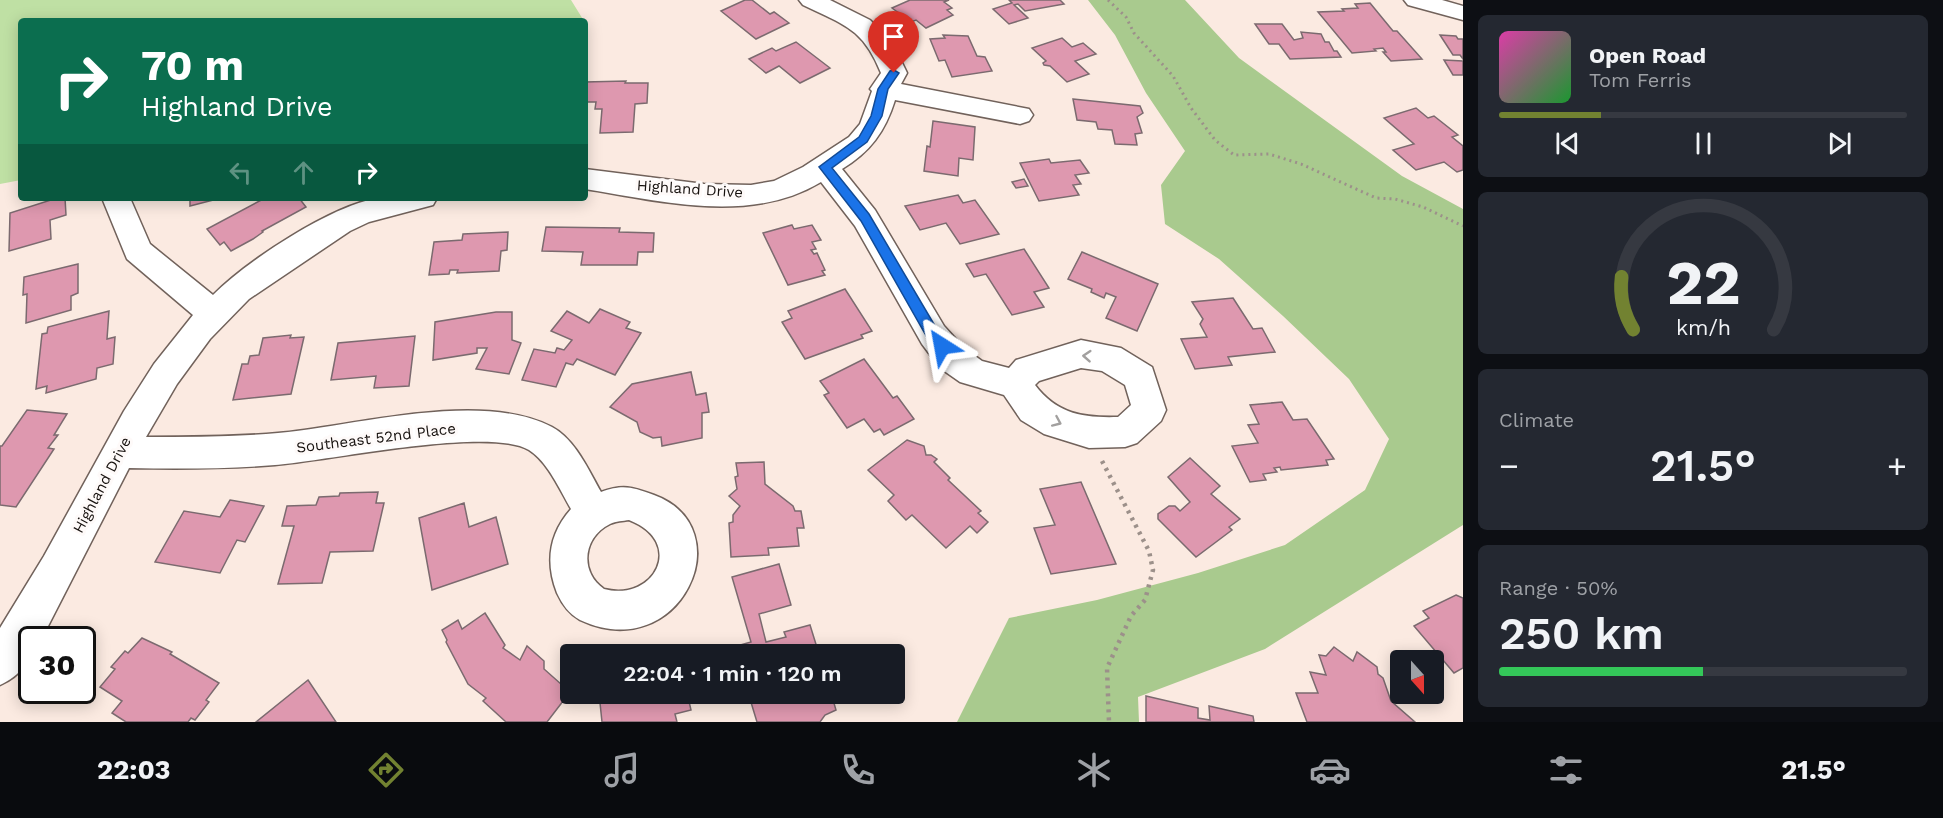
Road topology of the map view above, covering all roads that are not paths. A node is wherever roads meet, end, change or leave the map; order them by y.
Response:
1 (1416, 0) edge
2 (828, 3) edge
3 (1463, 13) edge
4 (883, 89) junction
5 (1020, 115) dead end
6 (825, 167) junction
7 (588, 168) edge
8 (588, 179) edge
9 (117, 201) edge
10 (413, 201) edge
11 (214, 314) junction
12 (1015, 384) dead end
13 (118, 452) junction
14 (594, 514) dead end
15 (0, 664) edge

1 - 3 street
2 - 4 street, Highland Drive
2 - 4 street, Highland Drive
4 - 5 street
4 - 6 street, Highland Drive
6 - 7 street, Highland Drive
6 - 8 street, Highland Drive
6 - 12 street
9 - 11 street
10 - 11 street, Highland Drive
11 - 13 street, Highland Drive
13 - 14 street, Southeast 52nd Place
13 - 15 street, Highland Drive

